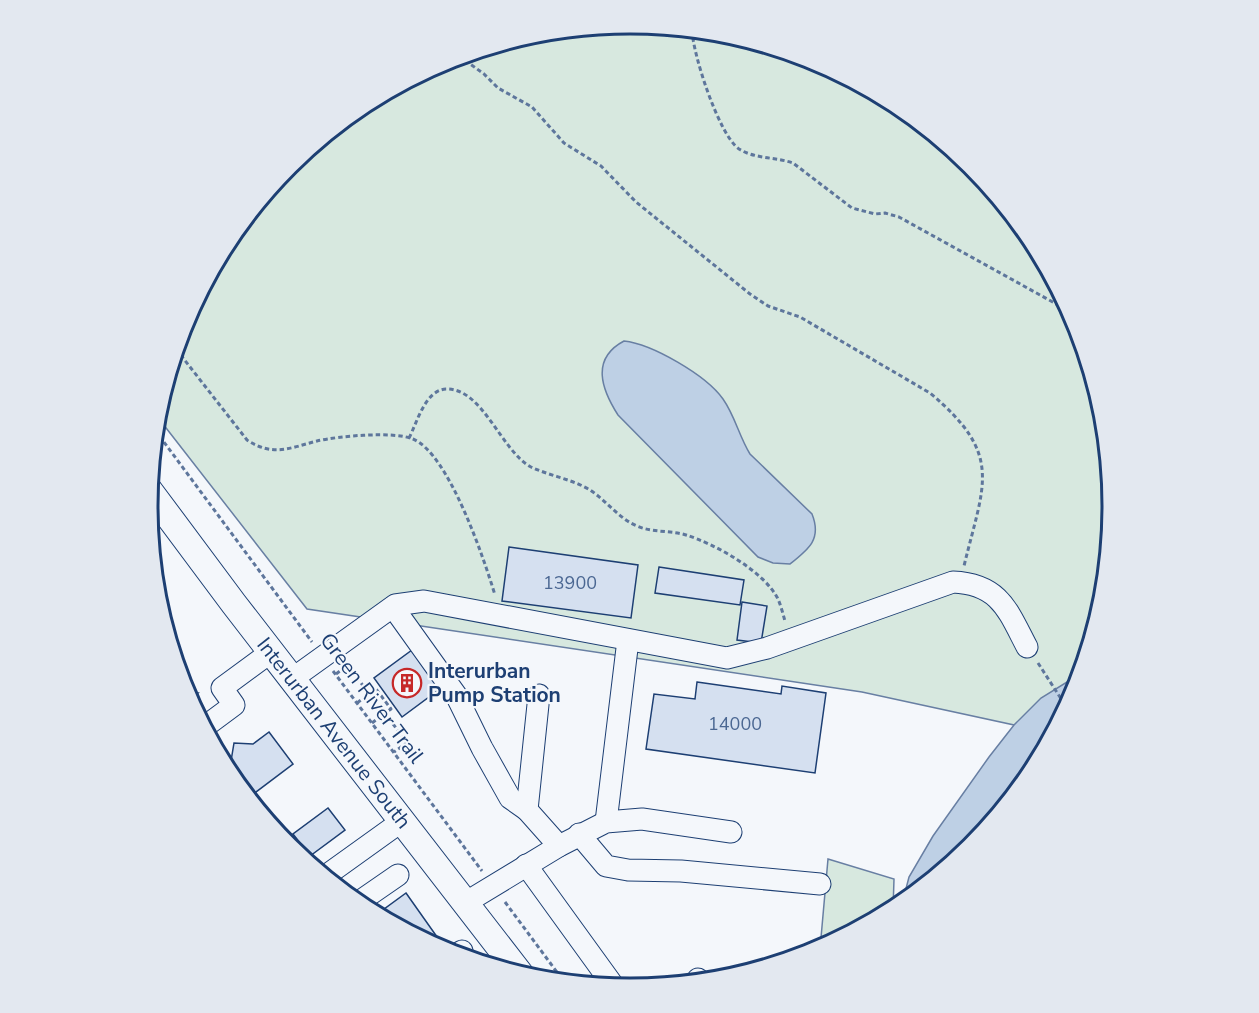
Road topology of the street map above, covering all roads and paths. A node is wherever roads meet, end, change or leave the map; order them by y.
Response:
1 (694, 39) edge
2 (469, 63) edge
3 (1056, 304) edge
4 (182, 357) edge
5 (409, 438) junction
6 (163, 442) edge
7 (158, 501) edge
8 (960, 582) junction
9 (393, 607) junction
10 (501, 616) junction
11 (628, 640) junction
12 (792, 640) junction
13 (1027, 647) joint
14 (271, 652) junction
15 (322, 656) junction
16 (336, 674) junction
17 (292, 679) junction
18 (369, 694) junction
19 (539, 695) dead end
20 (1060, 699) edge
21 (357, 703) junction
22 (385, 713) junction
23 (210, 723) edge
24 (372, 723) junction
25 (394, 752) junction
26 (527, 810) junction
27 (402, 822) junction
28 (606, 822) junction
29 (731, 832) dead end
30 (579, 834) junction
31 (559, 846) junction
32 (526, 865) junction
33 (331, 872) edge
34 (398, 875) dead end
35 (820, 884) dead end
36 (493, 885) junction
37 (365, 898) edge
38 (465, 903) junction
39 (507, 962) edge
40 (557, 972) edge
41 (607, 977) edge

1 - 3 path
2 - 8 path
4 - 5 path
5 - 10 path
5 - 12 path
6 - 15 path, Green River Trail
7 - 14 main road, Interurban Avenue South
8 - 12 street
8 - 13 street
9 - 10 street
9 - 15 street
9 - 26 street
10 - 11 street
11 - 12 street
11 - 28 street
13 - 20 path
14 - 17 main road, Interurban Avenue South
14 - 23 street
15 - 16 path, Green River Trail
15 - 17 street
16 - 18 path
16 - 21 path, Green River Trail
17 - 27 main road, Interurban Avenue South
18 - 21 path
18 - 22 path
19 - 26 street
21 - 24 path, Green River Trail
22 - 24 path
22 - 25 path
24 - 25 path, Green River Trail
25 - 36 path, Green River Trail
26 - 31 street
27 - 33 street
27 - 38 main road, Interurban Avenue South
28 - 29 street
28 - 30 street
30 - 31 street
30 - 35 street
31 - 32 street
32 - 36 street
32 - 41 street
34 - 37 street
36 - 38 street
36 - 40 path, Green River Trail
38 - 39 main road, Interurban Avenue South

